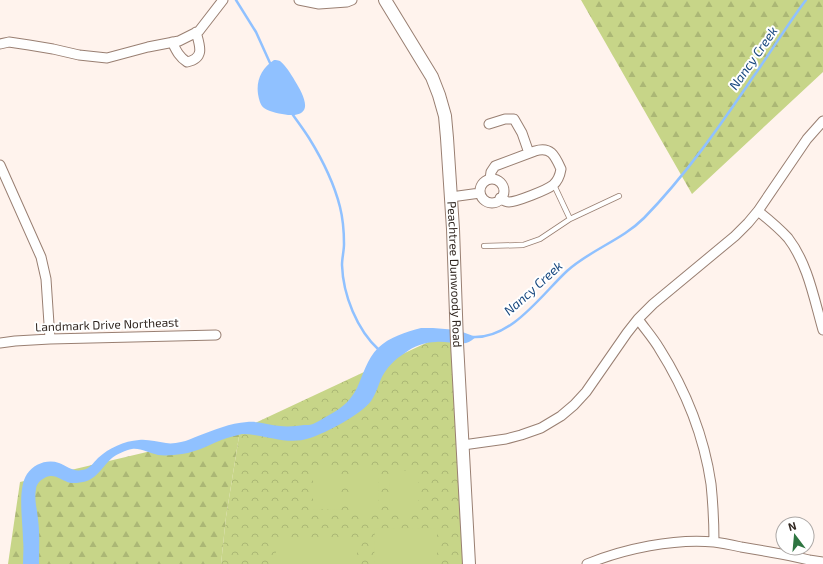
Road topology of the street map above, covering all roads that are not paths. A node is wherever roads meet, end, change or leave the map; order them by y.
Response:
1 (223, 0) edge
2 (299, 0) edge
3 (352, 0) edge
4 (386, 0) edge
5 (196, 32) junction
6 (172, 42) junction
7 (0, 44) edge
8 (823, 121) edge
9 (489, 124) dead end
10 (529, 153) junction
11 (0, 165) edge
12 (490, 179) junction
13 (554, 185) junction
14 (480, 193) junction
15 (619, 196) dead end
16 (451, 197) junction
17 (500, 198) junction
18 (758, 211) junction
19 (570, 219) junction
20 (484, 246) dead end
21 (638, 319) junction
22 (823, 330) edge
23 (216, 334) dead end
24 (50, 339) junction
25 (0, 343) edge
26 (463, 445) junction
27 (714, 542) junction
28 (823, 562) edge
29 (469, 564) edge
30 (587, 564) edge

1 - 5 street
2 - 3 street
4 - 16 main road, Peachtree Dunwoody Road
5 - 6 street
5 - 6 street
6 - 7 street
8 - 18 street
9 - 10 street
10 - 12 street
10 - 13 street
11 - 24 street
12 - 14 street
12 - 17 street
13 - 17 street
13 - 19 lane
14 - 16 street
14 - 17 street
15 - 19 lane
16 - 26 main road, Peachtree Dunwoody Road
18 - 21 street
18 - 22 street
19 - 20 lane
21 - 26 street
21 - 27 street
23 - 24 street, Landmark Drive Northeast
24 - 25 street, Landmark Drive Northeast
26 - 29 main road, Peachtree Dunwoody Road
27 - 28 street
27 - 30 street

